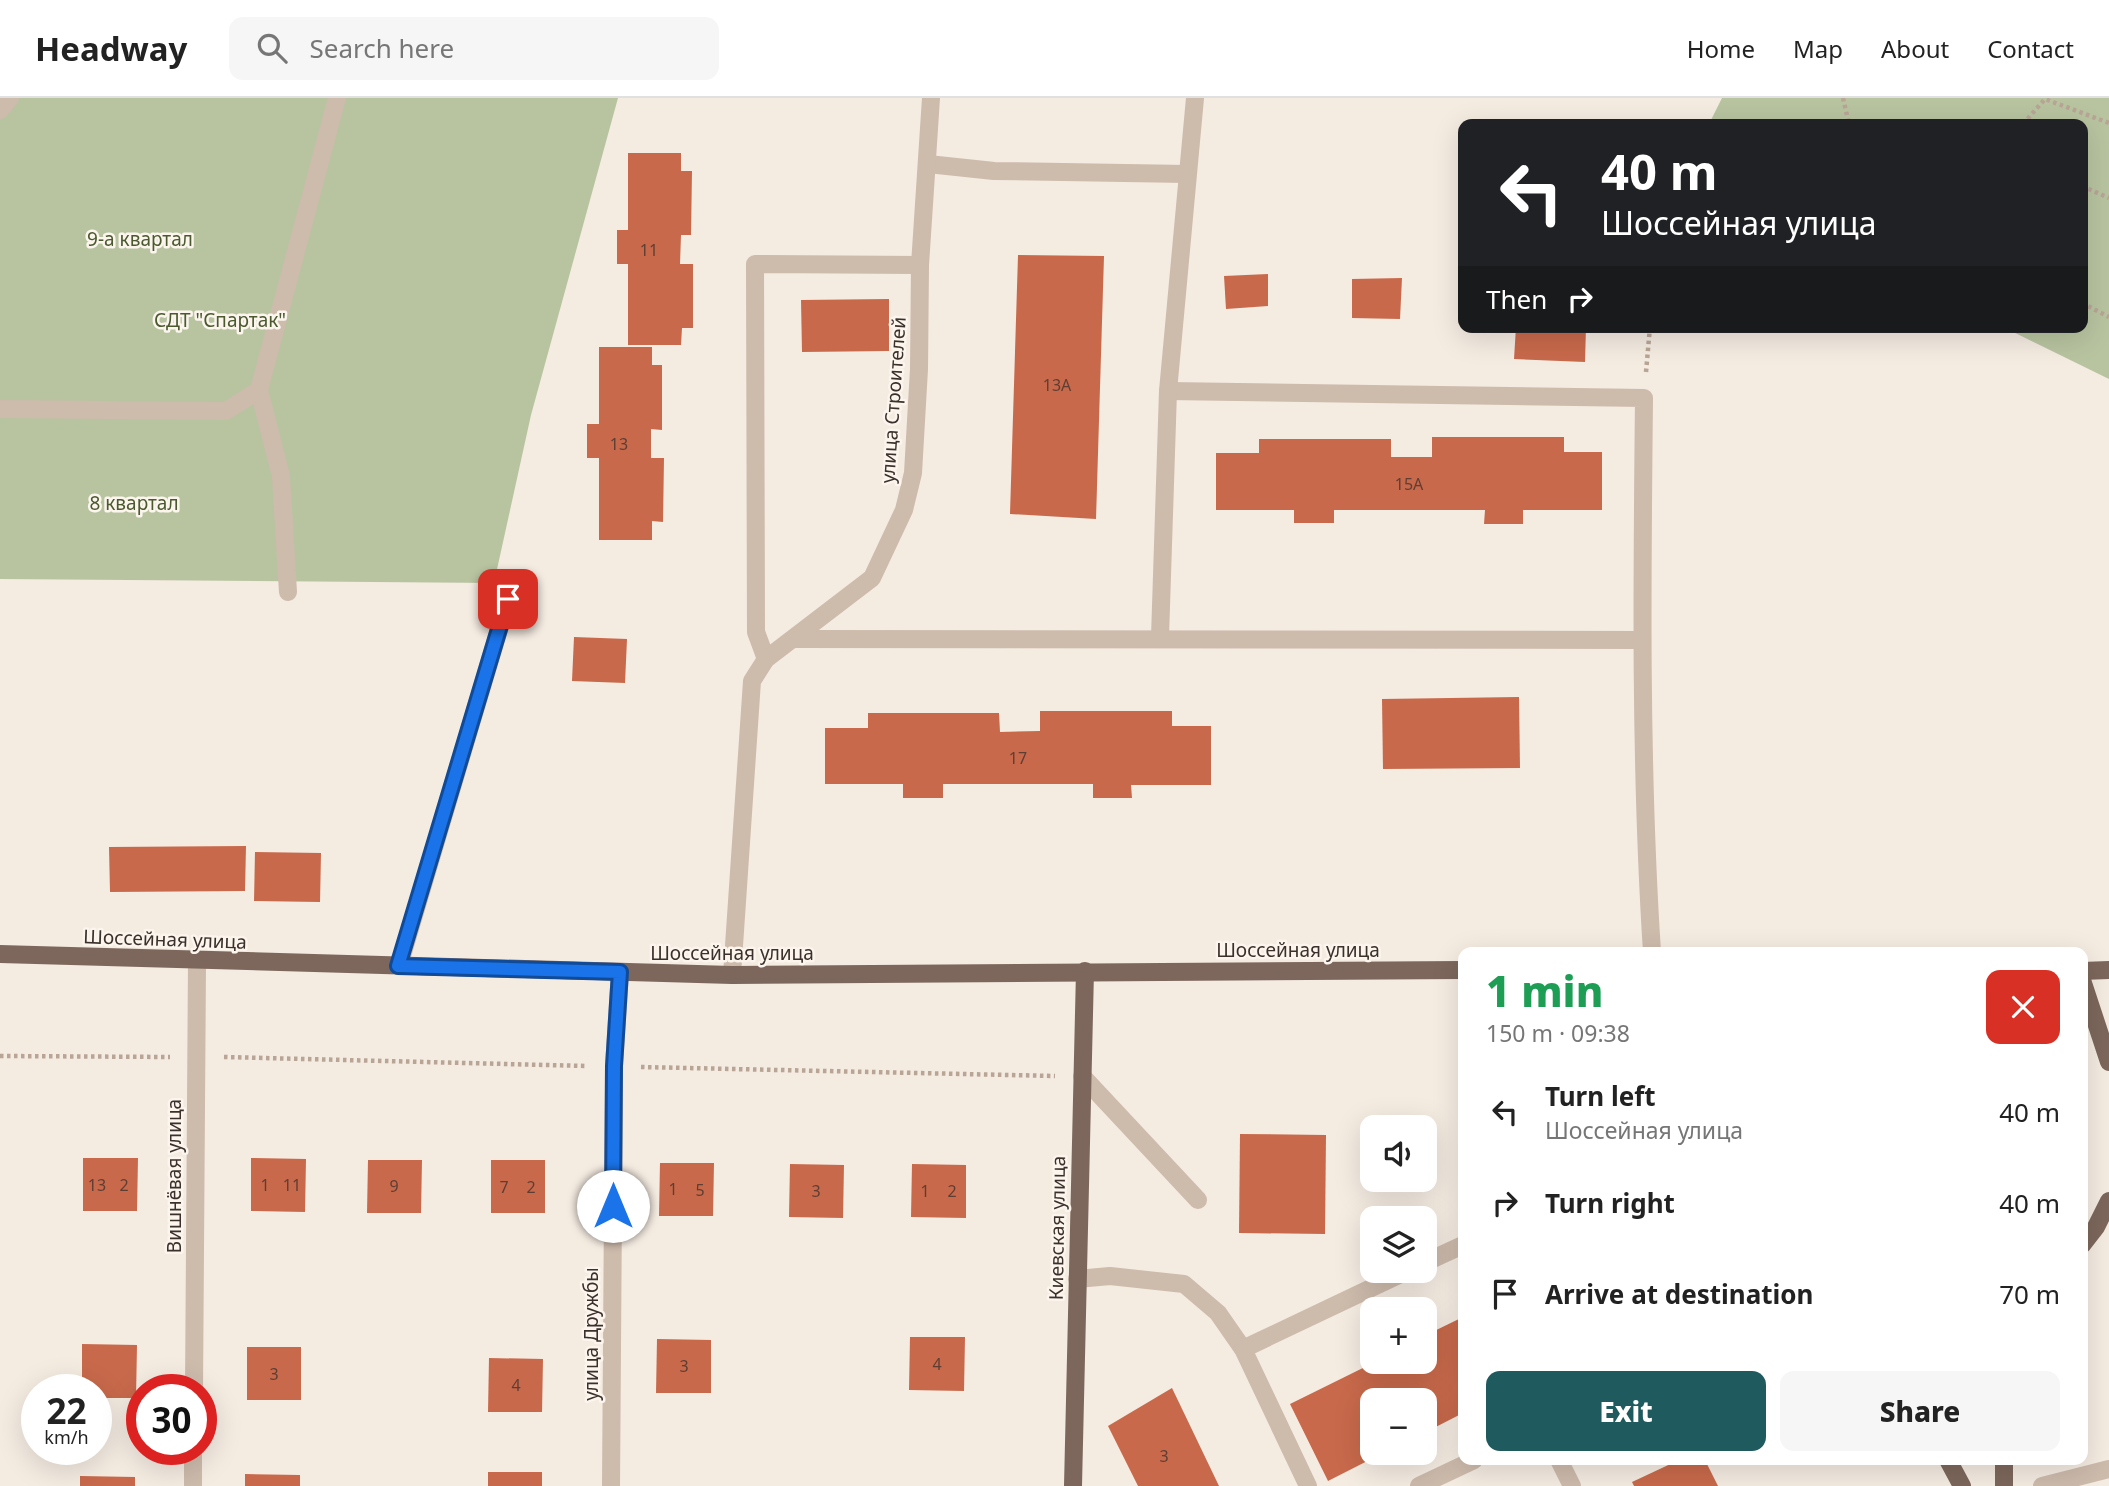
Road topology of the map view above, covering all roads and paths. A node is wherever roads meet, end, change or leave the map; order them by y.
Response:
1 (10, 98) edge
2 (337, 98) edge
3 (931, 98) edge
4 (1195, 98) edge
5 (1843, 98) edge
6 (2045, 98) edge
7 (0, 110) edge
8 (1848, 119) edge
9 (2026, 119) edge
10 (2109, 123) edge
11 (928, 164) junction
12 (1187, 174) junction
13 (2088, 189) edge
14 (2109, 198) edge
15 (920, 265) junction
16 (2088, 306) edge
17 (2109, 317) edge
18 (1649, 333) edge
19 (259, 390) junction
20 (1168, 391) junction
21 (1644, 398) junction
22 (0, 409) edge
23 (288, 592) dead end
24 (508, 599) dead end
25 (1160, 637) junction
26 (796, 639) junction
27 (1641, 640) junction
28 (766, 659) junction
29 (1652, 947) edge
30 (0, 954) edge
31 (197, 962) junction
32 (398, 966) junction
33 (1458, 970) edge
34 (2109, 970) edge
35 (1085, 971) junction
36 (2088, 971) edge
37 (620, 972) junction
38 (732, 975) junction
39 (2088, 998) edge
40 (0, 1056) edge
41 (195, 1057) junction
42 (2109, 1062) edge
43 (614, 1066) junction
44 (1059, 1076) dead end
45 (1082, 1076) junction
46 (1198, 1200) dead end
47 (2109, 1201) edge
48 (2088, 1237) edge
49 (1458, 1247) edge
50 (1437, 1257) edge
51 (1077, 1279) junction
52 (1382, 1283) edge
53 (1243, 1349) junction
54 (194, 1374) edge
55 (193, 1465) edge
56 (1463, 1465) edge
57 (1562, 1465) edge
58 (1951, 1465) edge
59 (2004, 1465) edge
60 (2109, 1469) edge
61 (193, 1486) edge
62 (611, 1486) edge
63 (1073, 1486) edge
64 (1308, 1486) edge
65 (1419, 1486) edge
66 (1572, 1486) edge
67 (1962, 1486) edge
68 (2004, 1486) edge
69 (2042, 1486) edge

1 - 7 street
2 - 19 street
3 - 11 street, улица Строителей
4 - 12 street
5 - 8 path
6 - 9 path
6 - 10 path
11 - 12 street
11 - 15 street, улица Строителей
12 - 20 street
13 - 14 path
15 - 26 street, улица Строителей
15 - 28 street
16 - 17 path
18 - 21 path
19 - 22 street
19 - 23 street
20 - 21 street
20 - 25 street
21 - 27 street
24 - 32 street
25 - 26 street
25 - 27 street
26 - 28 street, улица Строителей
27 - 29 street
28 - 38 street
30 - 31 main road, Шоссейная улица
31 - 32 main road, Шоссейная улица
31 - 41 street, Вишнёвая улица
32 - 37 main road, Шоссейная улица
33 - 35 main road, Шоссейная улица
34 - 36 main road
35 - 38 main road, Шоссейная улица
35 - 45 main road, Киевская улица
37 - 38 main road, Шоссейная улица
37 - 43 street, улица Дружбы
39 - 42 main road
40 - 41 path
41 - 43 path
41 - 54 street, Вишнёвая улица
43 - 44 path
43 - 62 street, улица Дружбы
45 - 46 street
45 - 51 main road, Киевская улица
47 - 48 main road
49 - 50 street
51 - 53 street
51 - 63 main road, Киевская улица
52 - 53 street
53 - 64 street
55 - 61 street
56 - 65 street
57 - 66 street
58 - 67 main road
59 - 68 main road
60 - 69 street

